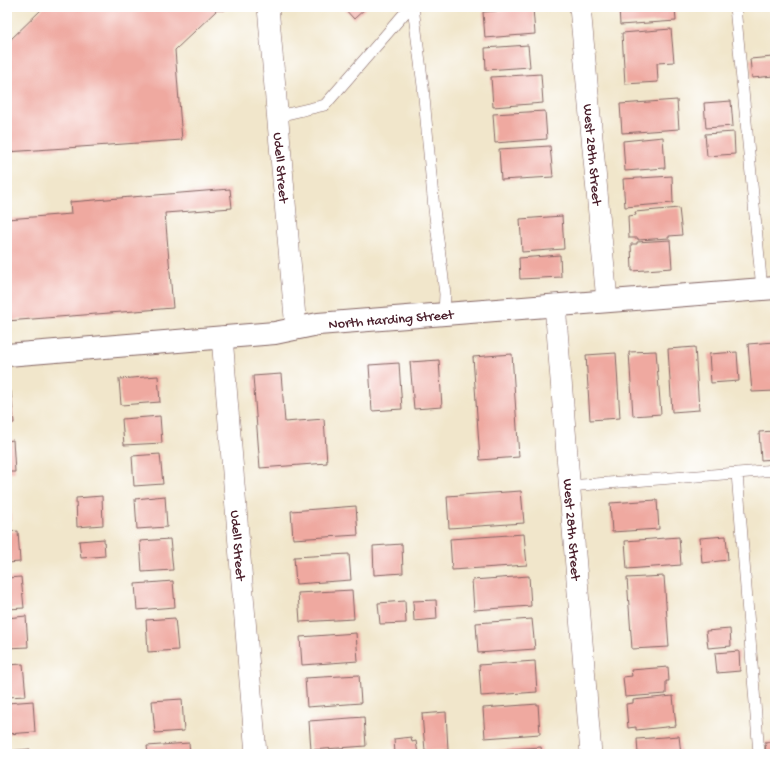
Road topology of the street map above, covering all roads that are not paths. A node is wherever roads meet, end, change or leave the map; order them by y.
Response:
1 (268, 7) edge
2 (412, 7) edge
3 (580, 7) edge
4 (735, 7) edge
5 (278, 116) junction
6 (768, 289) edge
7 (607, 301) junction
8 (555, 305) junction
9 (444, 314) junction
10 (296, 329) junction
11 (222, 337) junction
12 (7, 355) edge
13 (775, 470) edge
14 (737, 473) junction
15 (569, 486) junction
16 (256, 754) edge
17 (591, 754) edge
18 (759, 754) edge

1 - 5 street, Udell Street
2 - 5 lane
2 - 9 lane
3 - 7 street, West 28th Street
4 - 6 lane
5 - 10 street, Udell Street
6 - 7 street, North Harding Street
7 - 8 street, North Harding Street
8 - 9 street, North Harding Street
8 - 15 street, West 28th Street
9 - 10 street, North Harding Street
10 - 11 street, North Harding Street
11 - 12 street, North Harding Street
11 - 16 street, Udell Street
13 - 14 lane
14 - 15 lane
14 - 18 lane
15 - 17 street, West 28th Street

